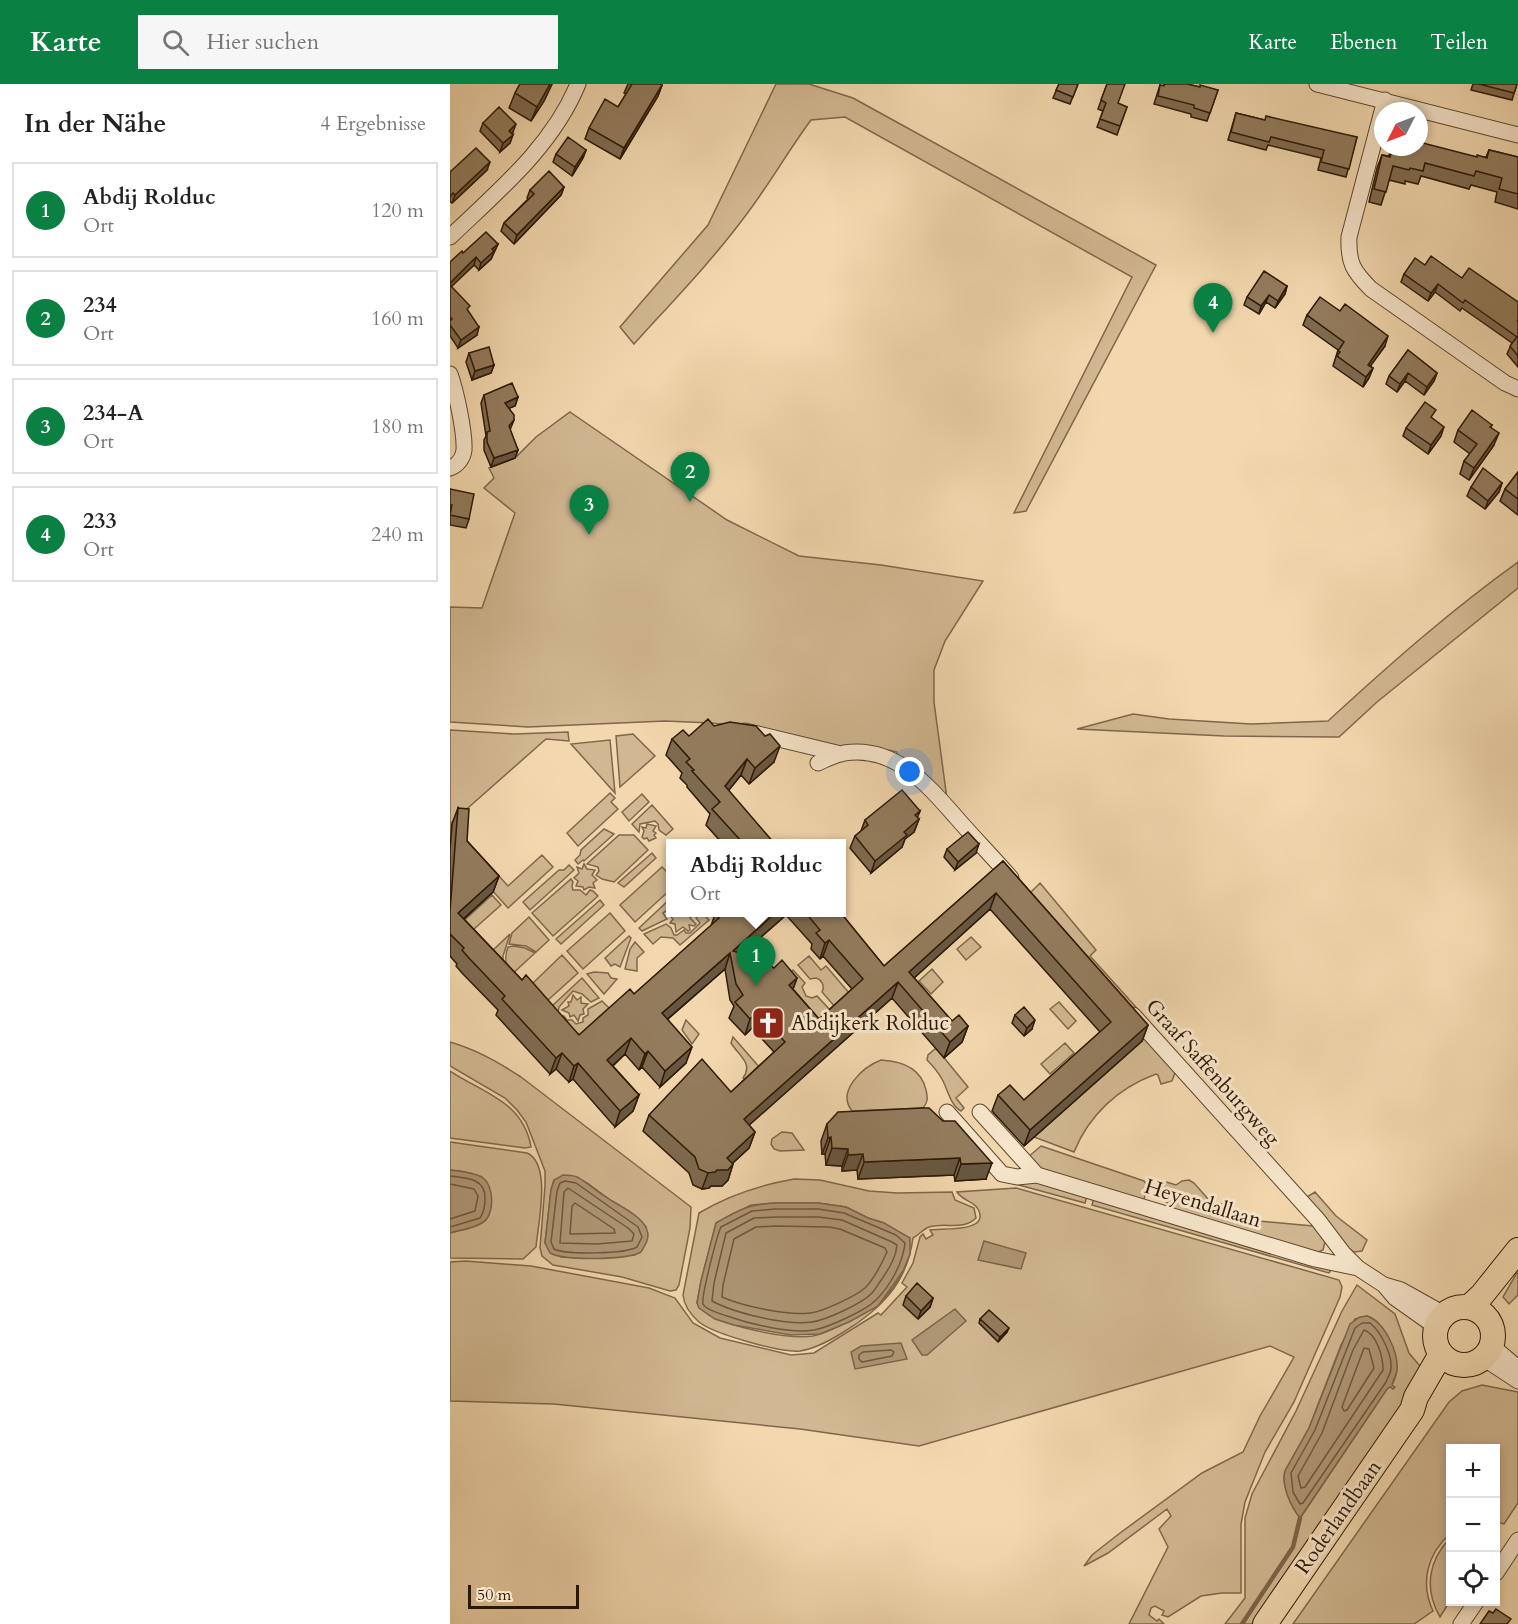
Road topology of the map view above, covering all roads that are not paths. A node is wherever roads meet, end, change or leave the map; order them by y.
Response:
1 (578, 84) edge
2 (1317, 84) edge
3 (1384, 100) junction
4 (1518, 135) edge
5 (450, 237) edge
6 (450, 374) edge
7 (1518, 389) edge
8 (452, 467) edge
9 (731, 729) edge
10 (841, 754) junction
11 (818, 763) dead end
12 (1018, 885) edge
13 (1125, 1006) edge
14 (947, 1112) dead end
15 (980, 1112) dead end
16 (1037, 1175) junction
17 (1518, 1250) edge
18 (1518, 1256) edge
19 (1358, 1268) junction
20 (1478, 1312) junction
21 (1440, 1321) junction
22 (1487, 1352) junction
23 (1447, 1358) junction
24 (1518, 1368) edge
25 (1518, 1381) edge
26 (1518, 1540) edge
27 (1500, 1567) edge
28 (1473, 1606) edge
29 (1265, 1624) edge
30 (1461, 1624) edge

1 - 5 street
2 - 3 street
3 - 4 street
3 - 7 street
6 - 8 street
9 - 10 street
10 - 11 street
10 - 12 street
13 - 19 street, Graaf Saffenburgweg
14 - 16 street, Heyendallaan
15 - 16 street
16 - 19 street, Heyendallaan
17 - 20 main road
18 - 20 main road
19 - 21 street, Graaf Saffenburgweg
20 - 21 main road
20 - 22 main road
21 - 23 main road
22 - 23 main road
22 - 24 street
22 - 25 street
23 - 29 main road, Roderlandbaan
26 - 27 street
28 - 30 street

